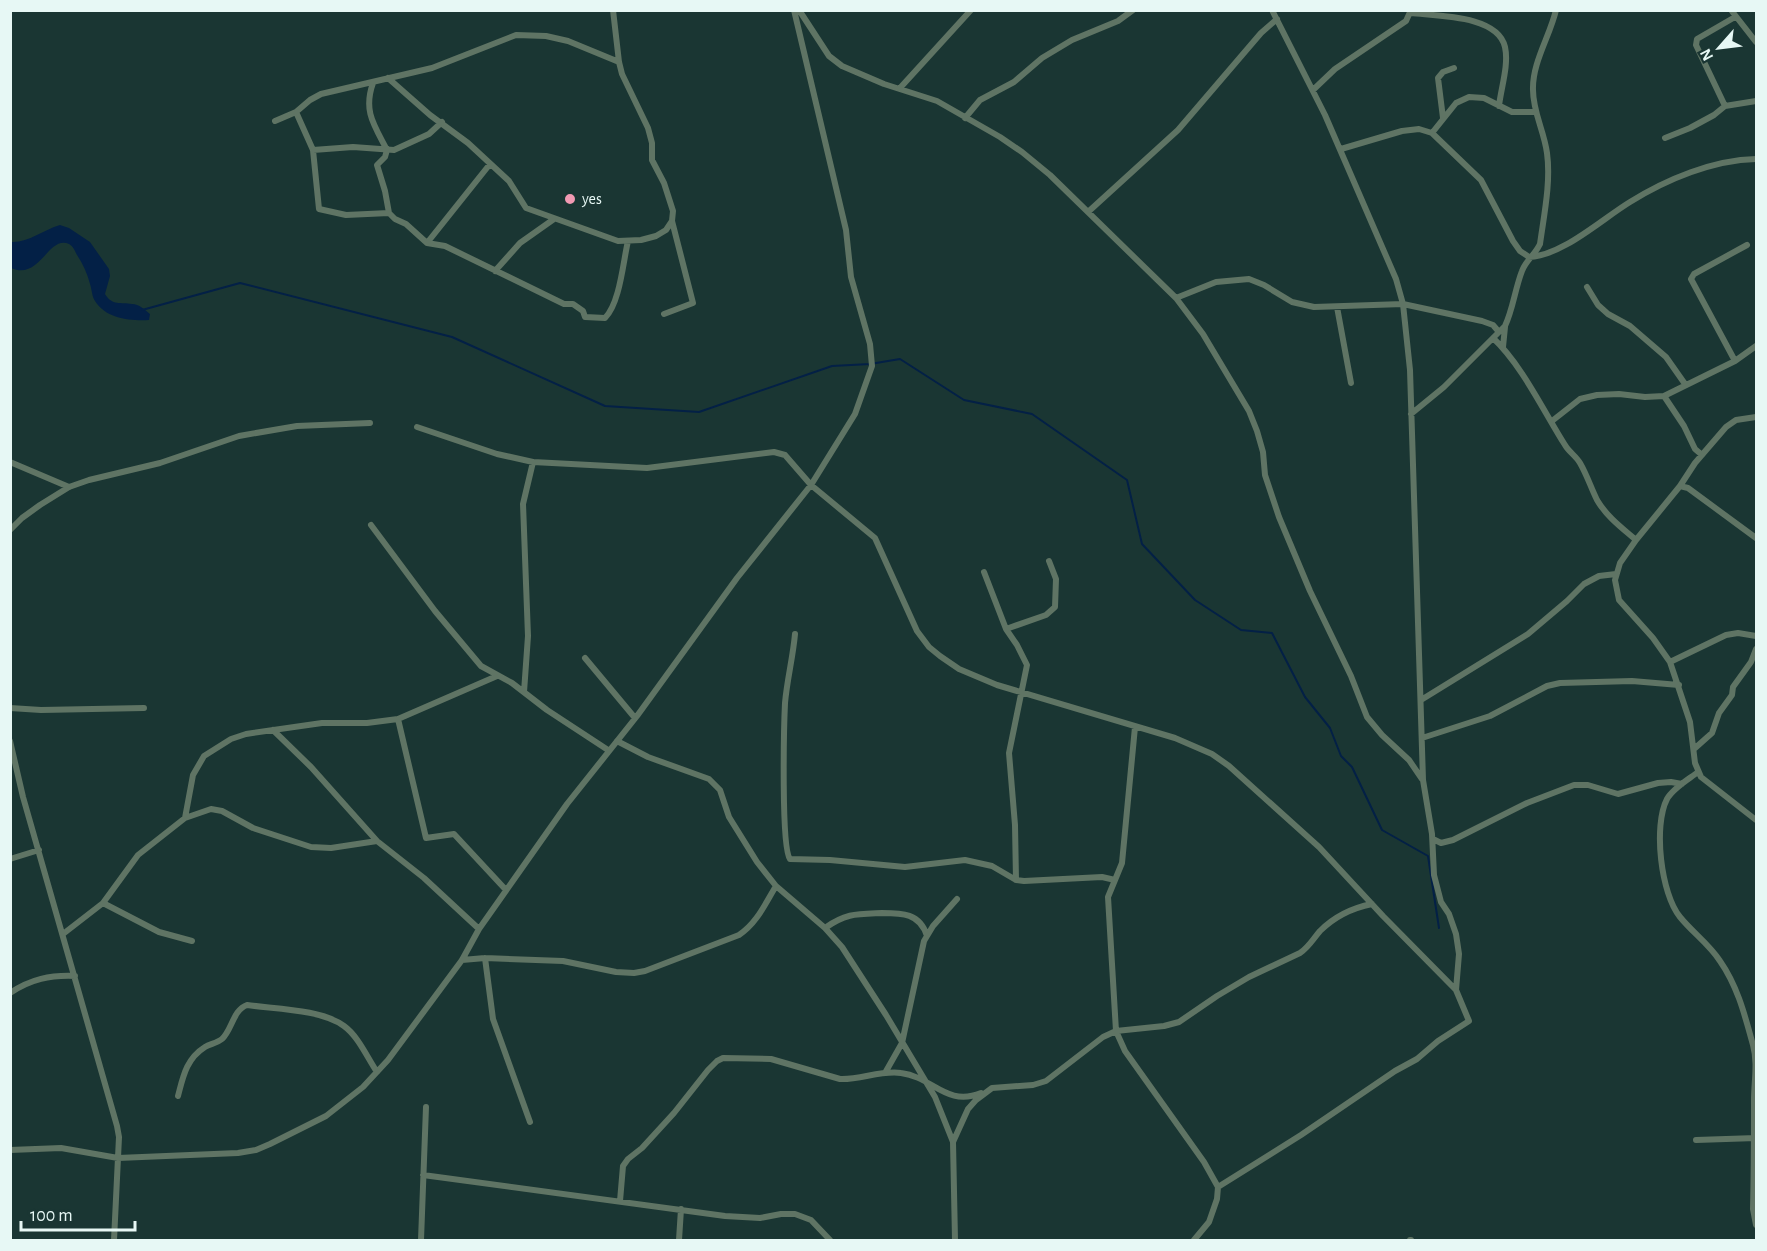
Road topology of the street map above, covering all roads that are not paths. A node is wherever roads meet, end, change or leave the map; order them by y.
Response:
1 (613, 10) edge
2 (794, 10) edge
3 (799, 10) edge
4 (971, 10) edge
5 (1133, 10) edge
6 (1272, 10) edge
7 (1556, 10) edge
8 (1731, 10) edge
9 (1411, 12) edge
10 (1736, 17) junction
11 (1277, 19) junction
12 (1756, 42) edge
13 (619, 62) junction
14 (1454, 68) dead end
15 (388, 78) junction
16 (373, 83) junction
17 (900, 88) junction
18 (1313, 90) junction
19 (1756, 101) edge
20 (1499, 106) junction
21 (1725, 106) junction
22 (296, 112) junction
23 (1535, 112) junction
24 (965, 118) junction
25 (1443, 118) junction
26 (275, 122) dead end
27 (442, 122) junction
28 (1432, 133) junction
29 (1665, 138) dead end
30 (1341, 149) junction
31 (313, 150) junction
32 (387, 150) junction
33 (1756, 159) edge
34 (489, 164) junction
35 (1088, 212) junction
36 (389, 213) junction
37 (554, 219) junction
38 (672, 221) junction
39 (627, 241) junction
40 (427, 243) junction
41 (1747, 245) dead end
42 (1529, 257) junction
43 (495, 271) junction
44 (1587, 286) dead end
45 (1176, 298) junction
46 (1403, 304) junction
47 (1336, 307) junction
48 (664, 314) dead end
49 (1505, 326) junction
50 (1499, 332) junction
51 (1493, 338) junction
52 (1756, 346) edge
53 (1503, 347) junction
54 (1735, 361) junction
55 (1351, 383) dead end
56 (1685, 384) junction
57 (1664, 396) junction
58 (1411, 414) junction
59 (1756, 417) edge
60 (1552, 422) junction
61 (370, 423) dead end
62 (417, 428) dead end
63 (1702, 455) junction
64 (10, 462) edge
65 (533, 462) junction
66 (811, 484) junction
67 (1680, 486) junction
68 (69, 487) junction
69 (372, 525) dead end
70 (10, 530) edge
71 (1756, 538) edge
72 (1636, 540) junction
73 (1049, 561) dead end
74 (984, 572) dead end
75 (1616, 574) junction
76 (1006, 629) junction
77 (795, 634) dead end
78 (1756, 636) edge
79 (1756, 649) edge
80 (585, 658) dead end
81 (1670, 662) junction
82 (497, 676) junction
83 (1679, 685) junction
84 (524, 692) junction
85 (1021, 692) junction
86 (1421, 700) junction
87 (10, 708) edge
88 (144, 708) dead end
89 (635, 718) junction
90 (398, 719) junction
91 (1135, 727) junction
92 (273, 730) junction
93 (1422, 738) junction
94 (10, 741) edge
95 (617, 741) junction
96 (1694, 749) junction
97 (608, 750) junction
98 (1698, 772) junction
99 (1423, 780) junction
100 (1683, 784) junction
101 (185, 818) junction
102 (1756, 820) edge
103 (1432, 839) junction
104 (377, 841) junction
105 (39, 850) junction
106 (10, 859) edge
107 (1016, 880) junction
108 (1115, 880) junction
109 (776, 886) junction
110 (506, 890) junction
111 (957, 899) dead end
112 (103, 903) junction
113 (1372, 904) junction
114 (825, 928) junction
115 (479, 929) junction
116 (63, 934) junction
117 (927, 936) junction
118 (192, 941) dead end
119 (484, 958) junction
120 (462, 960) junction
121 (75, 976) junction
122 (1456, 990) junction
123 (10, 993) edge
124 (1116, 1031) junction
125 (902, 1043) junction
126 (1755, 1055) edge
127 (377, 1072) junction
128 (885, 1073) junction
129 (924, 1079) junction
130 (992, 1088) junction
131 (178, 1096) dead end
132 (426, 1107) dead end
133 (530, 1122) dead end
134 (1756, 1138) edge
135 (1696, 1140) dead end
136 (953, 1142) junction
137 (10, 1150) edge
138 (118, 1158) junction
139 (423, 1175) junction
140 (1218, 1186) junction
141 (620, 1201) junction
142 (681, 1209) junction
143 (1756, 1225) edge
144 (114, 1240) edge
145 (421, 1240) edge
146 (679, 1240) edge
147 (830, 1240) edge
148 (955, 1240) edge
149 (1194, 1240) edge

1 - 13 street
2 - 66 street
3 - 17 street
4 - 17 street
5 - 24 street
6 - 11 street
7 - 23 street
8 - 10 street
9 - 18 street
9 - 20 street
10 - 12 street
10 - 21 street
11 - 18 street
11 - 35 street
13 - 15 street
13 - 38 street
14 - 25 street
15 - 16 street
15 - 27 street
16 - 22 street
16 - 32 street
17 - 24 street
18 - 30 street
19 - 21 street
20 - 23 street
20 - 25 street
21 - 29 street
22 - 26 street
22 - 31 street
23 - 42 street
24 - 35 street
25 - 28 street
27 - 32 street
27 - 34 street
28 - 30 street
28 - 42 street
30 - 46 street
31 - 32 street
31 - 36 street
32 - 36 street
33 - 42 street
34 - 37 street
34 - 40 street
35 - 45 street
36 - 40 street
37 - 39 street
37 - 43 street
38 - 39 street
38 - 48 street
39 - 43 street
40 - 43 street
41 - 54 street
42 - 49 street
44 - 56 street
45 - 47 street
45 - 99 street
46 - 47 street
46 - 50 street
46 - 58 street
47 - 55 street
49 - 50 street
49 - 53 street
50 - 51 street
51 - 53 street
51 - 58 street
52 - 54 street
53 - 60 street
54 - 56 street
56 - 57 street
57 - 60 street
57 - 63 street
58 - 86 street
59 - 63 street
60 - 72 street
61 - 68 street
62 - 65 street
63 - 67 street
64 - 68 street
65 - 66 street
65 - 84 street
66 - 85 street
66 - 89 street
67 - 71 street
67 - 72 street
68 - 70 street
69 - 82 street
72 - 75 street
73 - 76 street
74 - 76 street
75 - 81 street
75 - 86 street
76 - 85 street
77 - 107 street
78 - 81 street
79 - 96 street
80 - 89 street
81 - 83 street
82 - 84 street
82 - 90 street
83 - 93 street
83 - 96 street
84 - 97 street
85 - 91 street
85 - 107 street
86 - 93 street
87 - 88 street
89 - 95 street
90 - 92 street
90 - 110 street
91 - 108 street
91 - 113 street
92 - 101 street
92 - 104 street
93 - 99 street
94 - 105 street
95 - 97 street
95 - 109 street
96 - 98 street
97 - 110 street
98 - 100 street
98 - 102 street
99 - 103 street
100 - 103 street
100 - 126 street
101 - 104 street
101 - 112 street
103 - 122 street
104 - 115 street
105 - 106 street
105 - 116 street
107 - 108 street
108 - 124 street
109 - 114 street
109 - 119 street
110 - 115 street
111 - 117 street
112 - 116 street
112 - 118 street
113 - 122 street
113 - 124 street
114 - 117 street
114 - 125 street
115 - 120 street
116 - 121 street
117 - 125 street
119 - 120 street
119 - 133 street
120 - 127 street
121 - 123 street
121 - 138 street
122 - 140 street
124 - 130 street
124 - 140 street
125 - 128 street
125 - 129 street
126 - 134 street
127 - 131 street
127 - 138 street
128 - 129 street
128 - 141 street
129 - 130 street
129 - 136 street
130 - 136 street
132 - 139 street
134 - 135 street
134 - 143 street
136 - 148 street
137 - 138 street
138 - 144 street
139 - 141 street
139 - 145 street
140 - 149 street
141 - 142 street
142 - 146 street
142 - 147 street

